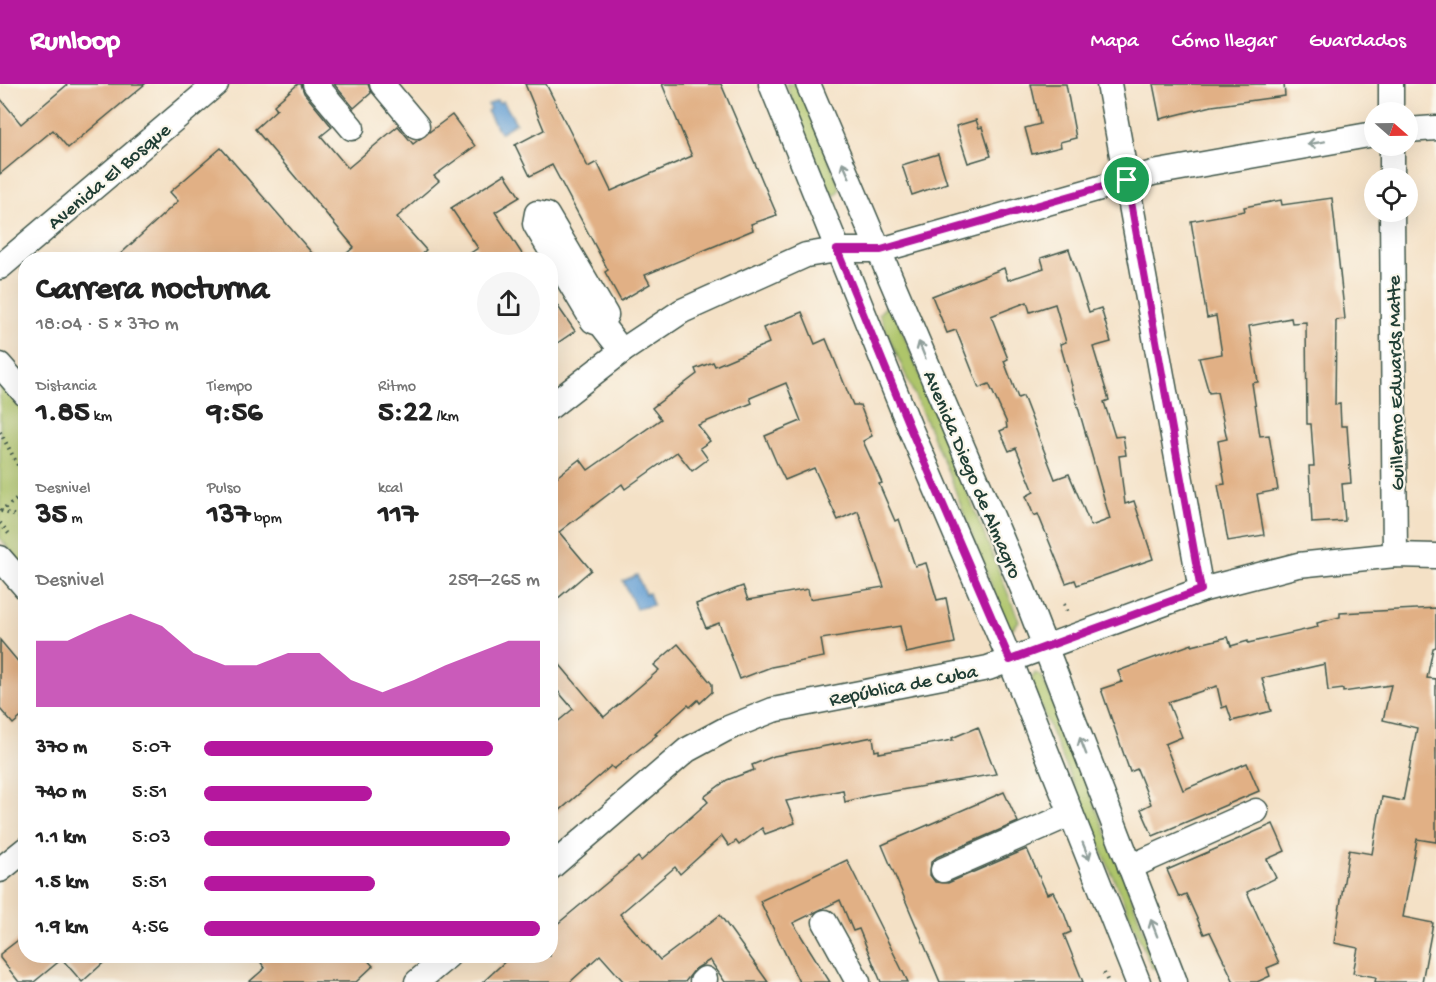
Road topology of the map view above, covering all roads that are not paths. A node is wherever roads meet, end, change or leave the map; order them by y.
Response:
1 (216, 84) edge
2 (315, 84) edge
3 (382, 84) edge
4 (771, 84) edge
5 (808, 84) edge
6 (1109, 84) edge
7 (1391, 84) edge
8 (1391, 102) edge
9 (417, 126) dead end
10 (352, 128) dead end
11 (1436, 128) edge
12 (1418, 129) edge
13 (1364, 136) edge
14 (1127, 180) junction
15 (1392, 222) edge
16 (837, 250) junction
17 (881, 250) junction
18 (0, 267) edge
19 (601, 324) dead end
20 (622, 351) junction
21 (0, 364) edge
22 (18, 385) edge
23 (558, 401) edge
24 (1395, 555) junction
25 (1436, 556) edge
26 (0, 558) edge
27 (18, 579) edge
28 (1201, 590) junction
29 (1045, 648) junction
30 (1010, 660) junction
31 (1256, 811) dead end
32 (1071, 814) junction
33 (18, 855) edge
34 (558, 861) edge
35 (1130, 867) junction
36 (0, 870) edge
37 (943, 870) dead end
38 (825, 922) dead end
39 (1171, 980) edge
40 (858, 982) edge
41 (1138, 982) edge

1 - 18 street, Avenida El Bosque
2 - 10 street
3 - 9 street
4 - 16 street, Avenida Diego de Almagro
17 -> 5 street, Avenida Diego de Almagro
6 - 14 street
7 - 8 street
11 - 12 street
13 -> 14 street
14 - 17 street
14 - 28 street
15 - 24 street, Guillermo Edwards Matte
16 - 17 street
16 - 20 street
16 - 30 street, Avenida Diego de Almagro
29 -> 17 street, Avenida Diego de Almagro
19 - 20 street
20 - 23 street
21 - 22 street
24 - 25 street, República de Cuba
24 - 28 street, República de Cuba
26 - 27 street
28 - 29 street, República de Cuba
29 - 30 street, República de Cuba
35 -> 29 street, Avenida Diego de Almagro
30 - 32 street, Avenida Diego de Almagro
30 - 34 street, República de Cuba
31 - 35 street
32 - 37 street
32 -> 41 street, Avenida Diego de Almagro
33 - 36 street
39 -> 35 street, Avenida Diego de Almagro
38 - 40 street

